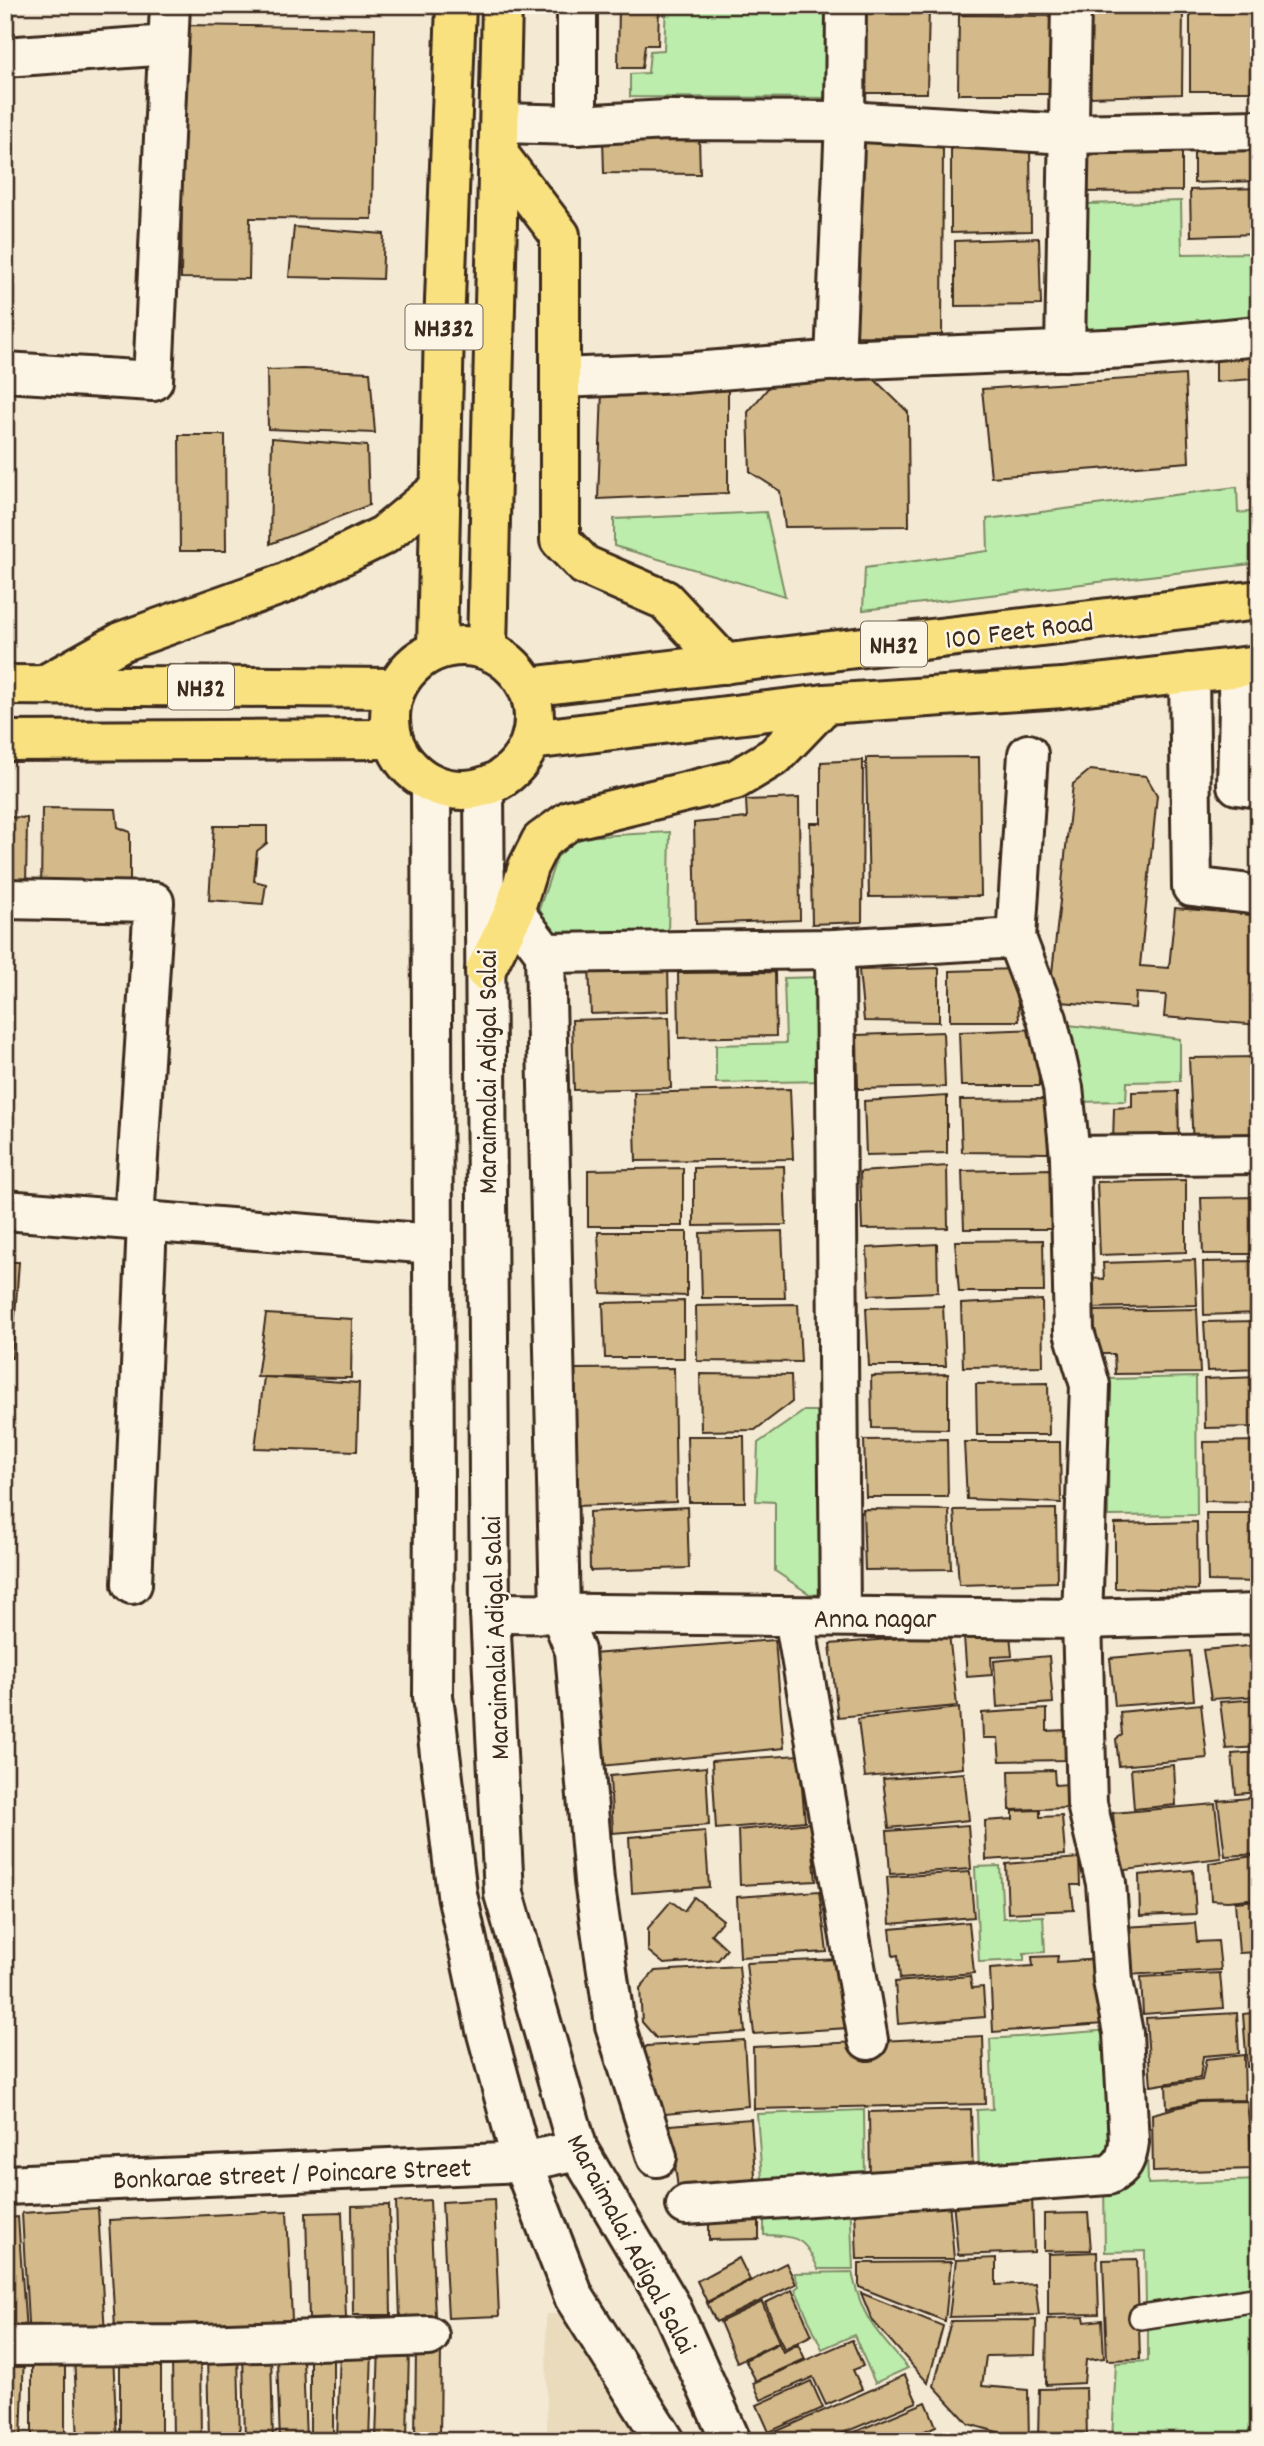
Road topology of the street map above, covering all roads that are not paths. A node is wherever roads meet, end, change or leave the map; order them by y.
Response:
1 (170, 5) edge
2 (456, 5) edge
3 (502, 5) edge
4 (577, 5) edge
5 (846, 5) edge
6 (1071, 5) edge
7 (168, 45) junction
8 (5, 57) edge
9 (845, 121) junction
10 (576, 125) junction
11 (1259, 130) edge
12 (1068, 134) junction
13 (499, 139) junction
14 (1259, 336) edge
15 (1065, 351) junction
16 (835, 361) junction
17 (5, 372) edge
18 (560, 378) junction
19 (442, 487) junction
20 (1259, 600) edge
21 (437, 649) junction
22 (487, 649) junction
23 (725, 664) junction
24 (1248, 667) edge
25 (1188, 673) junction
26 (5, 685) edge
27 (44, 685) junction
28 (528, 687) junction
29 (396, 688) junction
30 (825, 704) junction
31 (393, 739) junction
32 (531, 740) junction
33 (5, 741) edge
34 (1028, 754) dead end
35 (431, 783) junction
36 (484, 787) junction
37 (1259, 788) edge
38 (1259, 895) edge
39 (5, 899) edge
40 (514, 912) junction
41 (1016, 938) junction
42 (835, 949) junction
43 (545, 953) junction
44 (485, 971) junction
45 (1259, 1154) edge
46 (1070, 1156) junction
47 (5, 1210) edge
48 (140, 1221) junction
49 (433, 1244) junction
50 (132, 1584) dead end
51 (490, 1613) junction
52 (560, 1613) junction
53 (1259, 1614) edge
54 (840, 1616) junction
55 (794, 1617) junction
56 (1082, 1619) junction
57 (868, 2040) dead end
58 (578, 2150) junction
59 (657, 2157) dead end
60 (522, 2162) junction
61 (5, 2185) edge
62 (686, 2205) dead end
63 (1259, 2299) edge
64 (1141, 2316) dead end
65 (429, 2336) dead end
66 (5, 2346) edge
67 (665, 2441) edge
68 (731, 2441) edge

1 - 7 street
2 - 19 highway, NH332
3 - 13 highway, NH332
4 - 10 street
5 - 9 street
6 - 12 street
7 - 8 street
7 - 17 street
9 - 10 street
9 - 12 street
9 - 16 street
10 - 13 street
11 - 12 street
12 - 15 street
13 - 18 highway
13 - 22 highway, NH332
14 - 15 street
15 - 16 street
16 - 18 street
18 - 23 highway
19 - 21 highway, NH332
19 - 27 highway
20 - 23 highway, 100 Feet Road / NH32
21 - 22 highway
21 - 29 highway
22 - 28 highway
23 - 28 highway, 100 Feet Road / NH32
24 - 25 highway, 100 Feet Road / NH32
24 - 37 street
25 - 30 highway, 100 Feet Road / NH32
25 - 38 street
26 - 27 highway, NH32
27 - 29 highway, NH32
28 - 32 highway
29 - 31 highway
30 - 32 highway, 100 Feet Road / NH32
30 - 40 highway
31 - 33 highway, NH32
31 - 35 highway
32 - 36 highway
34 - 41 street
35 - 36 highway
35 - 49 street, Maraimalai Adigal Salai
36 - 44 street, Maraimalai Adigal Salai
39 - 48 street
40 - 43 street
40 - 44 highway
41 - 42 street
41 - 46 street
42 - 43 street
42 - 54 street
43 - 52 street
44 - 51 street, Maraimalai Adigal Salai
45 - 46 street
46 - 56 street
47 - 48 street
48 - 49 street
48 - 50 street
49 - 60 street, Maraimalai Adigal Salai
51 - 52 street, Anna nagar
51 - 58 street, Maraimalai Adigal Salai
52 - 55 street, Anna nagar
52 - 59 street
53 - 56 street, Anna nagar
54 - 55 street, Anna nagar
54 - 56 street, Anna nagar
55 - 57 street
56 - 62 street
58 - 60 street, Bonkarae street / Poincare Street
58 - 68 street, Maraimalai Adigal Salai
60 - 61 street, Bonkarae street / Poincare Street
60 - 67 street, Maraimalai Adigal Salai
63 - 64 lane
65 - 66 street

